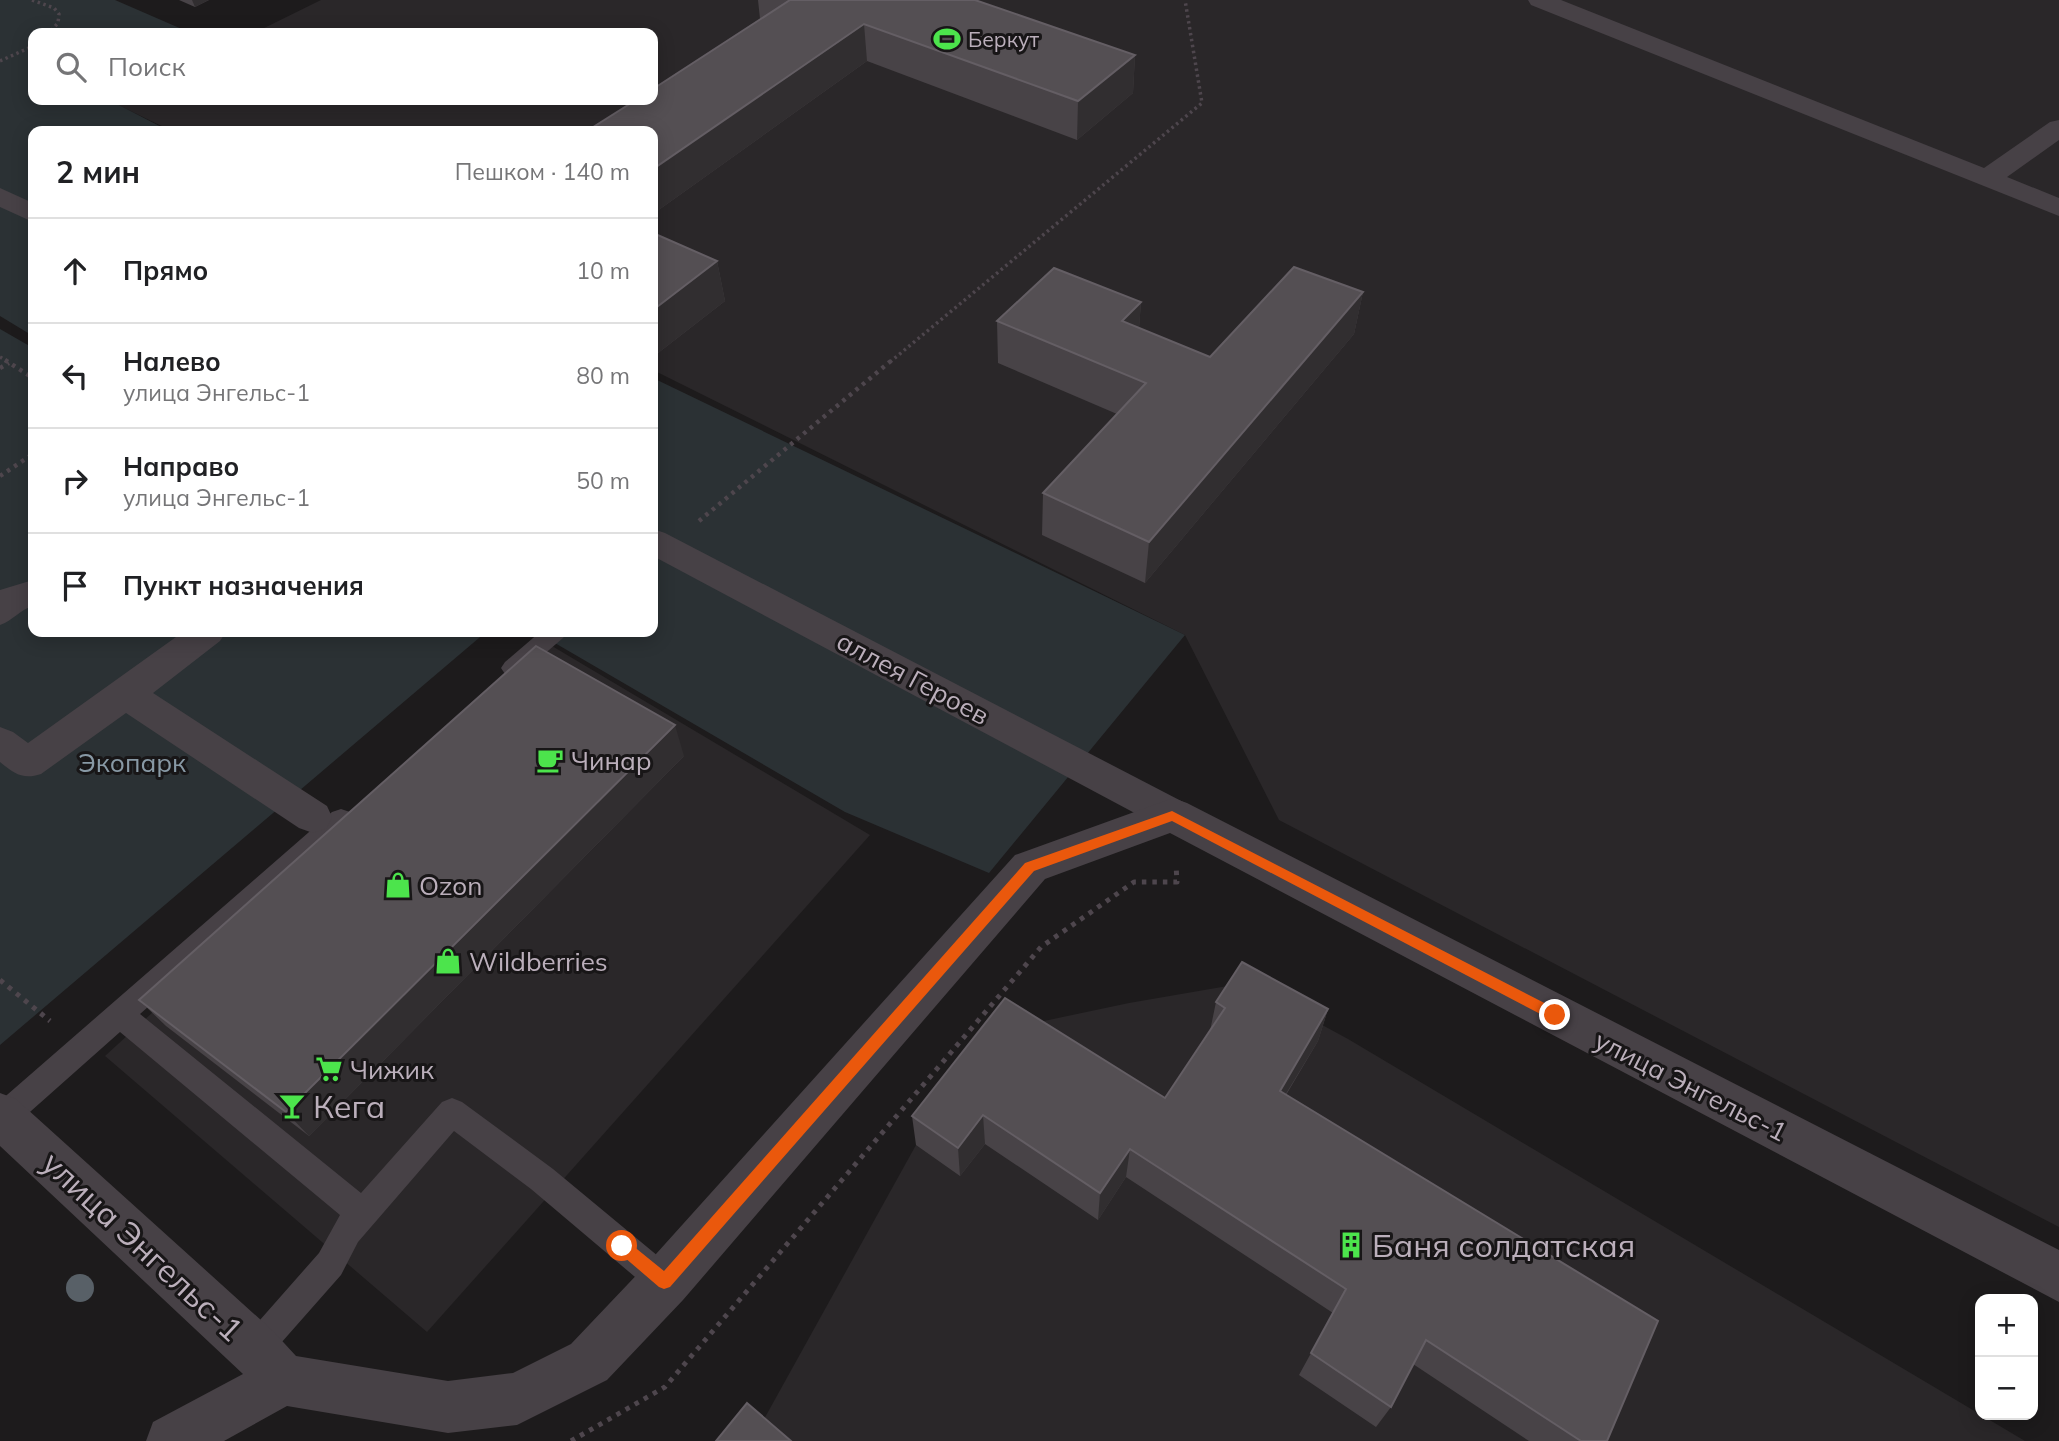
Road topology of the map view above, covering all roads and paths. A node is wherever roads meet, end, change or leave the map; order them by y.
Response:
1 (32, 0) edge
2 (1185, 0) edge
3 (1540, 0) edge
4 (54, 28) edge
5 (28, 48) edge
6 (0, 61) edge
7 (2059, 128) edge
8 (1987, 178) junction
9 (0, 196) edge
10 (2059, 208) edge
11 (28, 211) edge
12 (0, 357) edge
13 (9, 363) junction
14 (0, 368) edge
15 (28, 375) edge
16 (28, 457) edge
17 (0, 475) edge
18 (690, 529) dead end
19 (658, 545) edge
20 (201, 637) edge
21 (549, 637) edge
22 (493, 686) edge
23 (126, 694) junction
24 (0, 742) edge
25 (359, 805) edge
26 (1172, 816) junction
27 (313, 817) dead end
28 (0, 980) edge
29 (121, 1014) junction
30 (54, 1024) dead end
31 (1, 1116) edge
32 (363, 1213) junction
33 (2059, 1277) edge
34 (664, 1282) junction
35 (269, 1365) junction
36 (173, 1441) edge
37 (571, 1441) edge

1 - 4 path
2 - 18 path
3 - 8 street
5 - 6 path
7 - 8 street
8 - 10 street
9 - 11 street
12 - 13 path
13 - 14 path
13 - 15 path
16 - 17 path
19 - 26 street, аллея Героев
20 - 23 street
21 - 22 lane
23 - 24 street
23 - 27 street
25 - 29 lane
26 - 33 street, улица Энгельс-1
26 - 34 street
26 - 37 path
28 - 30 path
29 - 31 lane
29 - 32 lane
31 - 35 street, улица Энгельс-1
32 - 34 lane
32 - 35 lane
34 - 35 street
35 - 36 street

